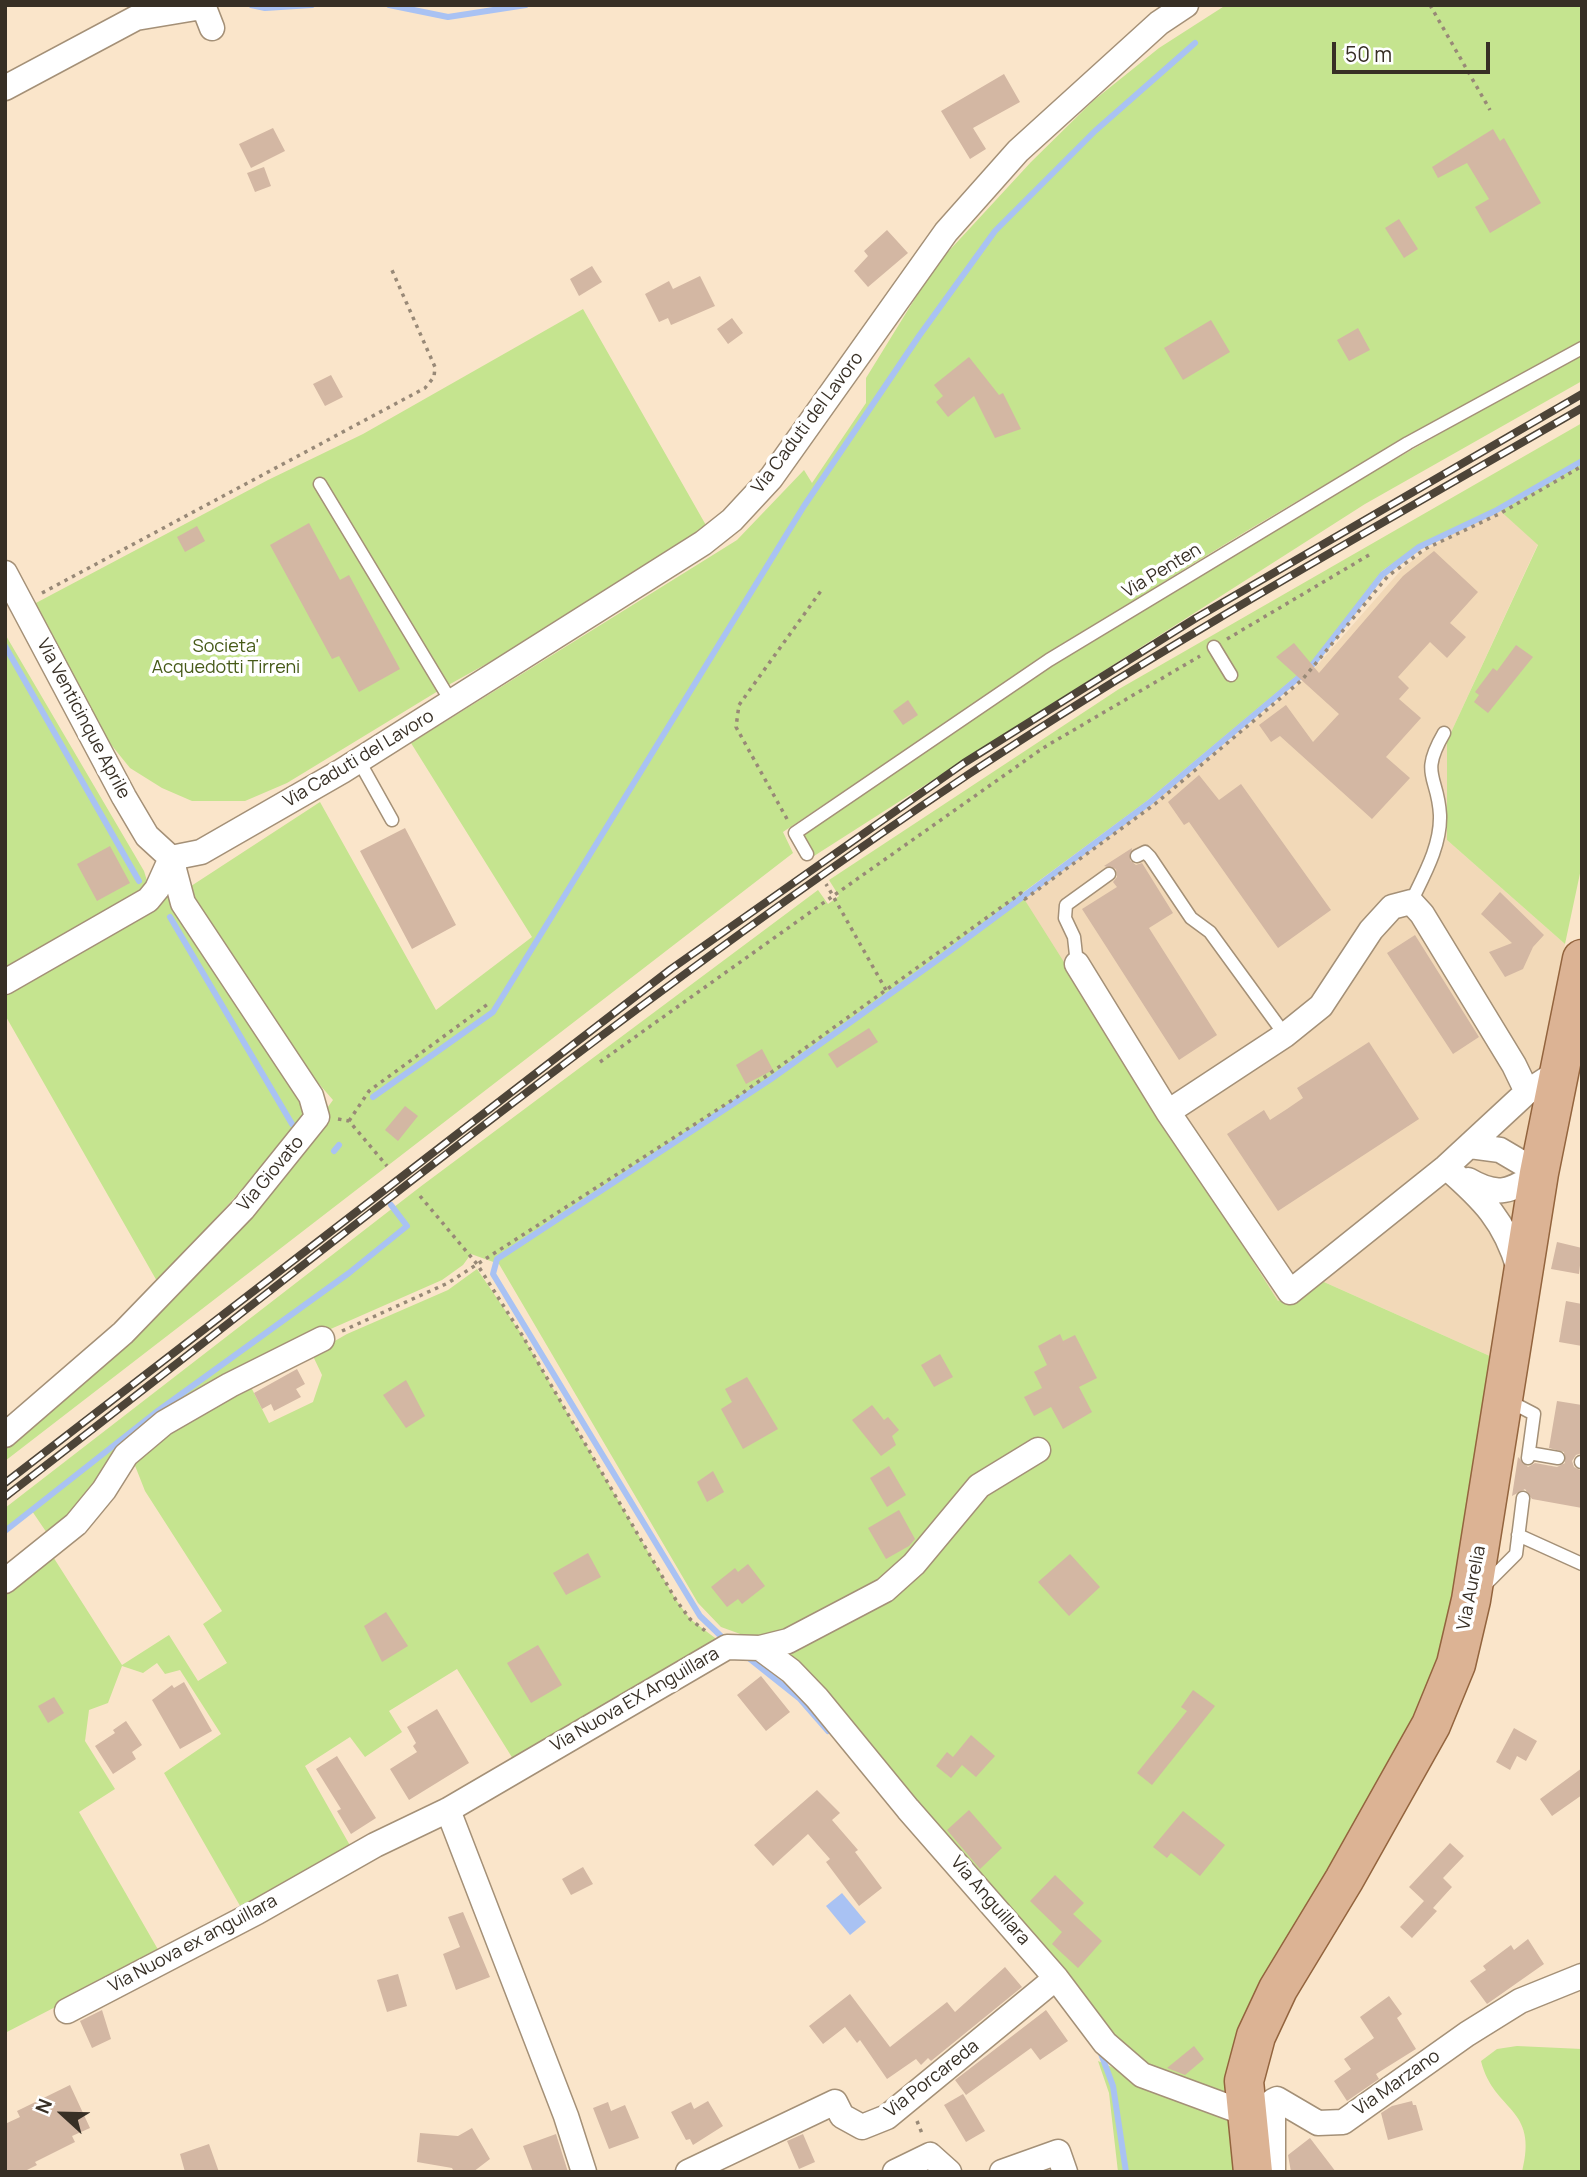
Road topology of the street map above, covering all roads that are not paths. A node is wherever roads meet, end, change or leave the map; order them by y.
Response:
1 (1186, 5) edge
2 (212, 28) dead end
3 (5, 88) edge
4 (1582, 348) edge
5 (320, 484) dead end
6 (5, 573) edge
7 (1214, 647) road end
8 (1231, 675) dead end
9 (452, 703) junction
10 (1444, 733) dead end
11 (359, 761) junction
12 (392, 820) dead end
13 (807, 854) dead end
14 (1137, 856) dead end
15 (171, 858) junction
16 (1109, 874) dead end
17 (1411, 902) junction
18 (1582, 959) edge
19 (1077, 964) joint
20 (5, 982) edge
21 (1285, 1035) junction
22 (1559, 1071) junction
23 (1527, 1092) junction
24 (1168, 1112) junction
25 (1470, 1146) junction
26 (1446, 1167) junction
27 (1539, 1173) junction
28 (1522, 1279) junction
29 (322, 1339) road end
30 (1503, 1398) junction
31 (5, 1435) edge
32 (1038, 1450) dead end
33 (1558, 1458) dead end
34 (1523, 1498) dead end
35 (1518, 1535) junction
36 (1582, 1564) edge
37 (5, 1581) edge
38 (1471, 1600) junction
39 (761, 1648) junction
40 (448, 1810) junction
41 (318, 1875) joint
42 (1582, 1976) edge
43 (1049, 1984) junction
44 (67, 2011) dead end
45 (1245, 2113) junction
46 (704, 2169) edge
47 (584, 2172) edge
48 (895, 2172) edge
49 (949, 2172) edge
50 (1002, 2172) edge
51 (1065, 2172) edge
52 (1253, 2172) edge
53 (1273, 2172) edge

1 - 9 street, Via Caduti del Lavoro
2 - 3 street
4 - 13 lane, Via Penten
5 - 9 lane
6 - 15 street, Via Venticinque Aprile
7 - 8 lane
9 - 11 street, Via Caduti del Lavoro
10 - 17 lane
11 - 12 lane
11 - 15 street, Via Caduti del Lavoro
14 - 21 lane
15 - 20 street
15 - 31 street, Via Giovato
16 - 19 lane
17 - 21 street
17 - 23 street
18 - 22 main road, Via Aurelia
19 - 24 street
21 - 24 street
22 - 23 street
22 - 27 main road, Via Aurelia
23 - 25 street
24 - 26 street
25 - 26 street
25 - 27 street
26 - 27 street
26 - 28 street
27 - 28 main road, Via Aurelia
28 - 30 main road, Via Aurelia
29 - 37 street
30 - 33 lane
30 - 38 main road, Via Aurelia
32 - 39 street, Via Nuova EX Anguillara
34 - 35 lane
35 - 36 lane
35 - 38 lane
38 - 45 main road, Via Aurelia
39 - 40 street, Via Nuova EX Anguillara
39 - 43 street, Via Anguillara
40 - 41 street, Via Nuova EX Anguillara
40 - 47 street
41 - 44 street, Via Nuova ex anguillara
42 - 53 street, Via Marzano
43 - 45 street, Via Anguillara
43 - 46 street, Via Porcareda
45 - 52 main road, Via Aurelia
48 - 49 street
50 - 51 street

